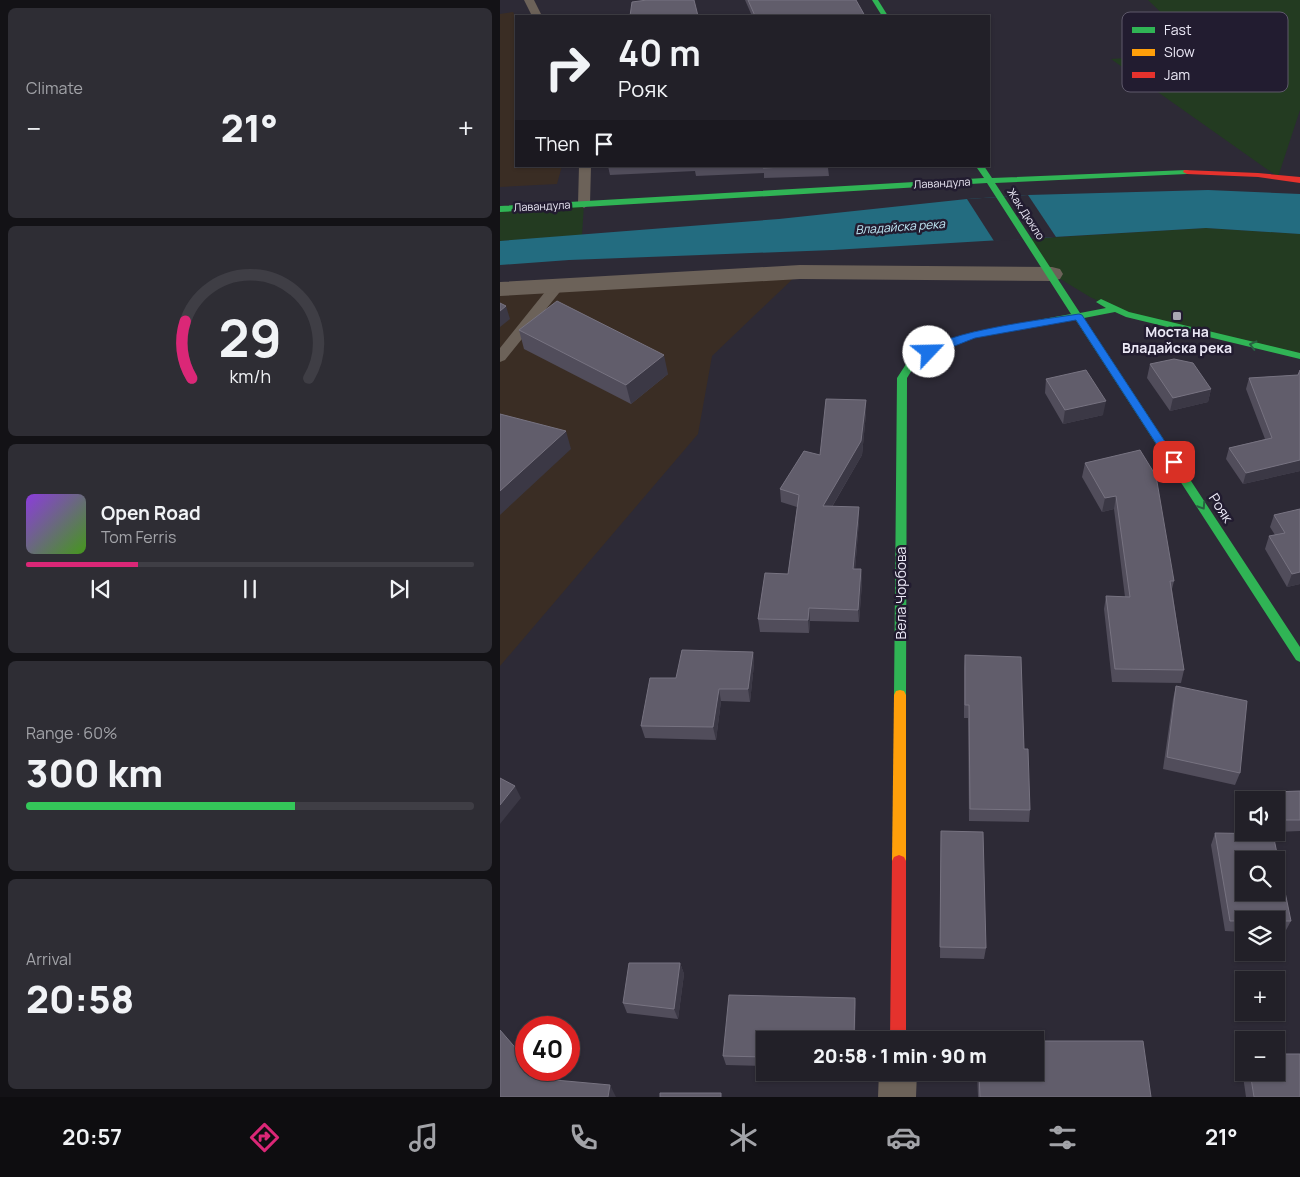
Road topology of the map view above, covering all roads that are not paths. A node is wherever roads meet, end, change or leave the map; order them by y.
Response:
1 (529, 0) edge
2 (875, 0) edge
3 (536, 15) edge
4 (884, 15) edge
5 (585, 167) edge
6 (980, 167) edge
7 (1300, 180) edge
8 (988, 181) junction
9 (584, 204) junction
10 (500, 209) edge
11 (1052, 274) junction
12 (558, 285) junction
13 (1075, 288) dead end
14 (500, 289) edge
15 (1090, 297) dead end
16 (1116, 309) junction
17 (1079, 317) junction
18 (1300, 356) edge
19 (500, 357) edge
20 (1300, 657) edge
21 (898, 1031) edge
22 (898, 1081) edge
23 (898, 1097) edge

1 - 3 lane
2 - 4 street
5 - 9 lane, Лавандула
6 - 8 street, Жак Дюкло
7 - 8 street, Лавандула
8 - 9 street, Лавандула
8 - 11 street, Жак Дюкло
9 - 10 street, Лавандула
11 - 12 street
11 - 13 street
11 - 17 street, Рояк
12 - 14 street
12 - 19 lane
15 - 16 street
16 - 17 street, Вела Чорбова
18 -> 16 street
17 -> 20 street, Рояк
17 - 21 street, Вела Чорбова
22 - 23 street

